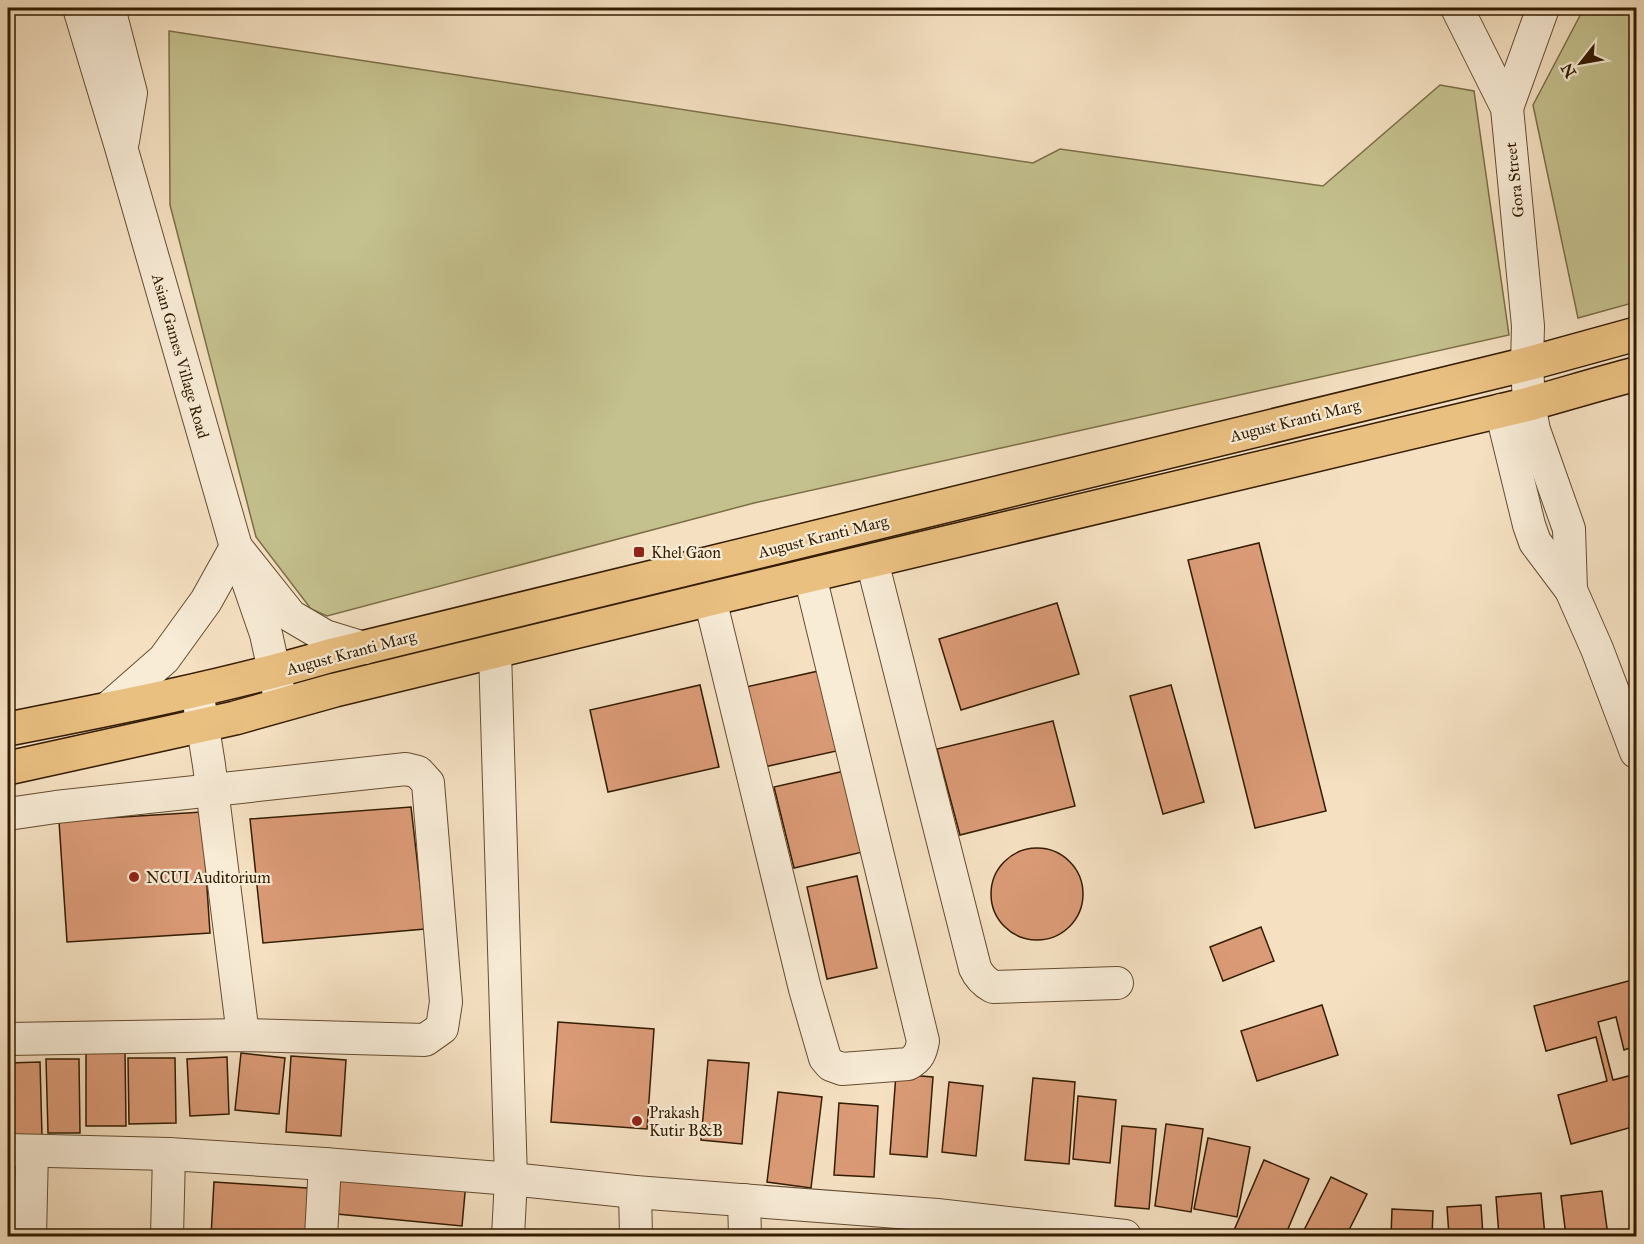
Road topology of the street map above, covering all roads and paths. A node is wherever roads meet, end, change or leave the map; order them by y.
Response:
1 (79, 8) edge
2 (110, 8) edge
3 (1457, 8) edge
4 (1543, 8) edge
5 (1507, 108) junction
6 (121, 147) junction
7 (1636, 334) edge
8 (1527, 363) junction
9 (1636, 374) edge
10 (1515, 407) junction
11 (236, 547) junction
12 (872, 561) junction
13 (810, 576) junction
14 (710, 599) junction
15 (364, 648) junction
16 (495, 652) junction
17 (275, 672) junction
18 (197, 690) junction
19 (281, 705) junction
20 (107, 709) junction
21 (204, 724) junction
22 (8, 729) edge
23 (1636, 752) edge
24 (8, 768) edge
25 (213, 791) junction
26 (8, 814) edge
27 (1117, 983) dead end
28 (243, 1035) junction
29 (8, 1039) edge
30 (20, 1150) edge
31 (168, 1154) junction
32 (326, 1164) junction
33 (511, 1179) junction
34 (635, 1192) junction
35 (744, 1200) junction
36 (30, 1236) edge
37 (167, 1236) edge
38 (321, 1236) edge
39 (508, 1236) edge
40 (636, 1236) edge
41 (745, 1236) edge
42 (1125, 1236) edge

1 - 6 street, Asian Games Village Road
2 - 6 street
3 - 5 street, Gora Street
4 - 5 street
5 - 8 street, Gora Street
6 - 11 street, Asian Games Village Road
7 - 8 main road, August Kranti Marg
8 - 10 street, Gora Street
8 - 15 main road, August Kranti Marg
9 - 10 main road, August Kranti Marg
10 - 12 main road, August Kranti Marg
10 - 23 street, Gora Street
11 - 15 street
11 - 17 street, Asian Games Village Road
11 - 20 street
12 - 13 main road, August Kranti Marg
12 - 27 street
13 - 14 main road, August Kranti Marg
13 - 14 street
14 - 16 main road, August Kranti Marg
15 - 17 main road, August Kranti Marg
16 - 19 main road, August Kranti Marg
16 - 33 street
17 - 18 main road, August Kranti Marg
17 - 19 street, Asian Games Village Road
18 - 20 main road, August Kranti Marg
18 - 21 street
19 - 21 main road, August Kranti Marg
20 - 22 main road, August Kranti Marg
21 - 24 main road, August Kranti Marg
21 - 25 street
25 - 26 street
25 - 28 street
25 - 28 street
28 - 29 street
30 - 31 street
30 - 36 street
31 - 32 street
31 - 37 street
32 - 33 street
32 - 38 street
33 - 34 street
33 - 39 street
34 - 35 street
34 - 40 street
35 - 41 street
35 - 42 street

